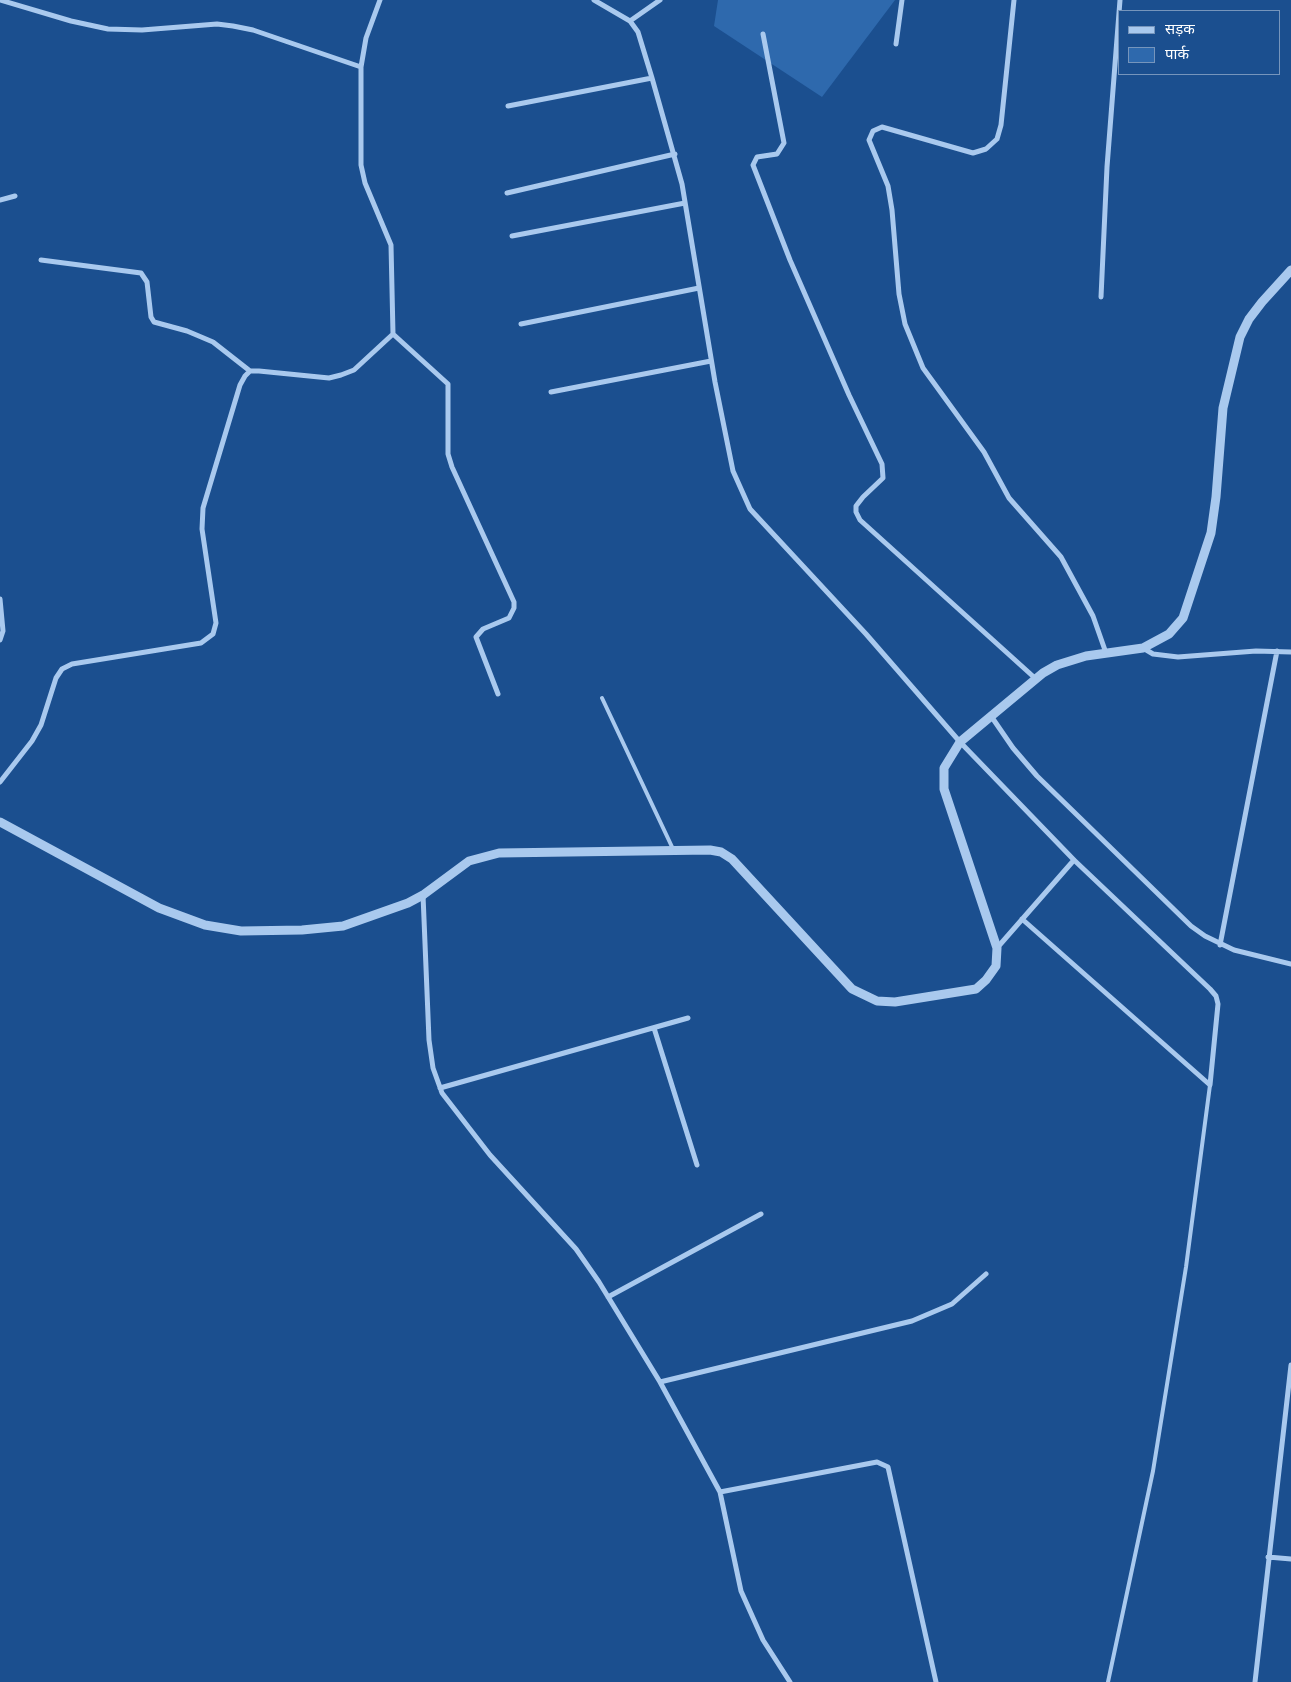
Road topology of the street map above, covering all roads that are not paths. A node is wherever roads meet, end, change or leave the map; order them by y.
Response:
1 (0, 0) edge
2 (380, 0) edge
3 (594, 0) edge
4 (660, 0) edge
5 (902, 0) edge
6 (1014, 0) edge
7 (630, 21) junction
8 (1118, 25) edge
9 (763, 34) dead end
10 (896, 44) dead end
11 (361, 67) junction
12 (652, 78) junction
13 (508, 106) dead end
14 (675, 154) junction
15 (507, 193) dead end
16 (15, 196) dead end
17 (0, 200) edge
18 (685, 203) junction
19 (512, 236) dead end
20 (41, 260) dead end
21 (1291, 270) edge
22 (699, 288) junction
23 (1101, 297) dead end
24 (521, 324) dead end
25 (393, 334) junction
26 (712, 361) junction
27 (250, 371) junction
28 (551, 392) dead end
29 (0, 599) edge
30 (0, 640) edge
31 (1143, 648) junction
32 (1277, 651) junction
33 (1291, 652) edge
34 (1106, 653) junction
35 (1036, 679) junction
36 (498, 694) dead end
37 (602, 698) dead end
38 (988, 718) junction
39 (963, 739) junction
40 (0, 782) edge
41 (0, 822) edge
42 (674, 849) junction
43 (1074, 860) junction
44 (423, 895) junction
45 (1022, 919) junction
46 (1220, 944) junction
47 (997, 948) junction
48 (1291, 964) edge
49 (688, 1018) dead end
50 (654, 1028) junction
51 (1210, 1085) junction
52 (440, 1088) junction
53 (697, 1165) dead end
54 (761, 1214) dead end
55 (986, 1274) dead end
56 (608, 1297) junction
57 (1291, 1365) edge
58 (660, 1382) junction
59 (720, 1492) junction
60 (1268, 1557) junction
61 (1291, 1559) edge
62 (790, 1682) edge
63 (936, 1682) edge
64 (1108, 1682) edge
65 (1255, 1682) edge

1 - 11 street
2 - 11 street
3 - 7 street
4 - 7 street
5 - 10 street
6 - 34 street
7 - 12 street
8 - 23 street
9 - 35 street
11 - 25 street
12 - 13 street
12 - 14 street
14 - 15 street
14 - 18 street
16 - 17 street
18 - 19 street
18 - 22 street
20 - 27 street
21 - 31 street
22 - 24 street
22 - 26 street
25 - 27 street
25 - 36 street
26 - 28 street
26 - 39 street
27 - 40 street
29 - 30 street
31 - 32 street
31 - 34 street
32 - 33 street
32 - 46 street
34 - 35 street
35 - 38 street
37 - 42 lane
38 - 39 street
38 - 46 street
39 - 43 street
39 - 47 street
41 - 44 street
42 - 44 street
42 - 47 street
43 - 45 street
43 - 51 street
44 - 52 street
45 - 47 street
45 - 51 street
46 - 48 street
49 - 50 street
50 - 52 street
50 - 53 street
51 - 64 lane
52 - 56 street
54 - 56 street
55 - 58 street
56 - 58 street
57 - 60 street
58 - 59 street
59 - 62 street
59 - 63 street
60 - 61 street
60 - 65 street

